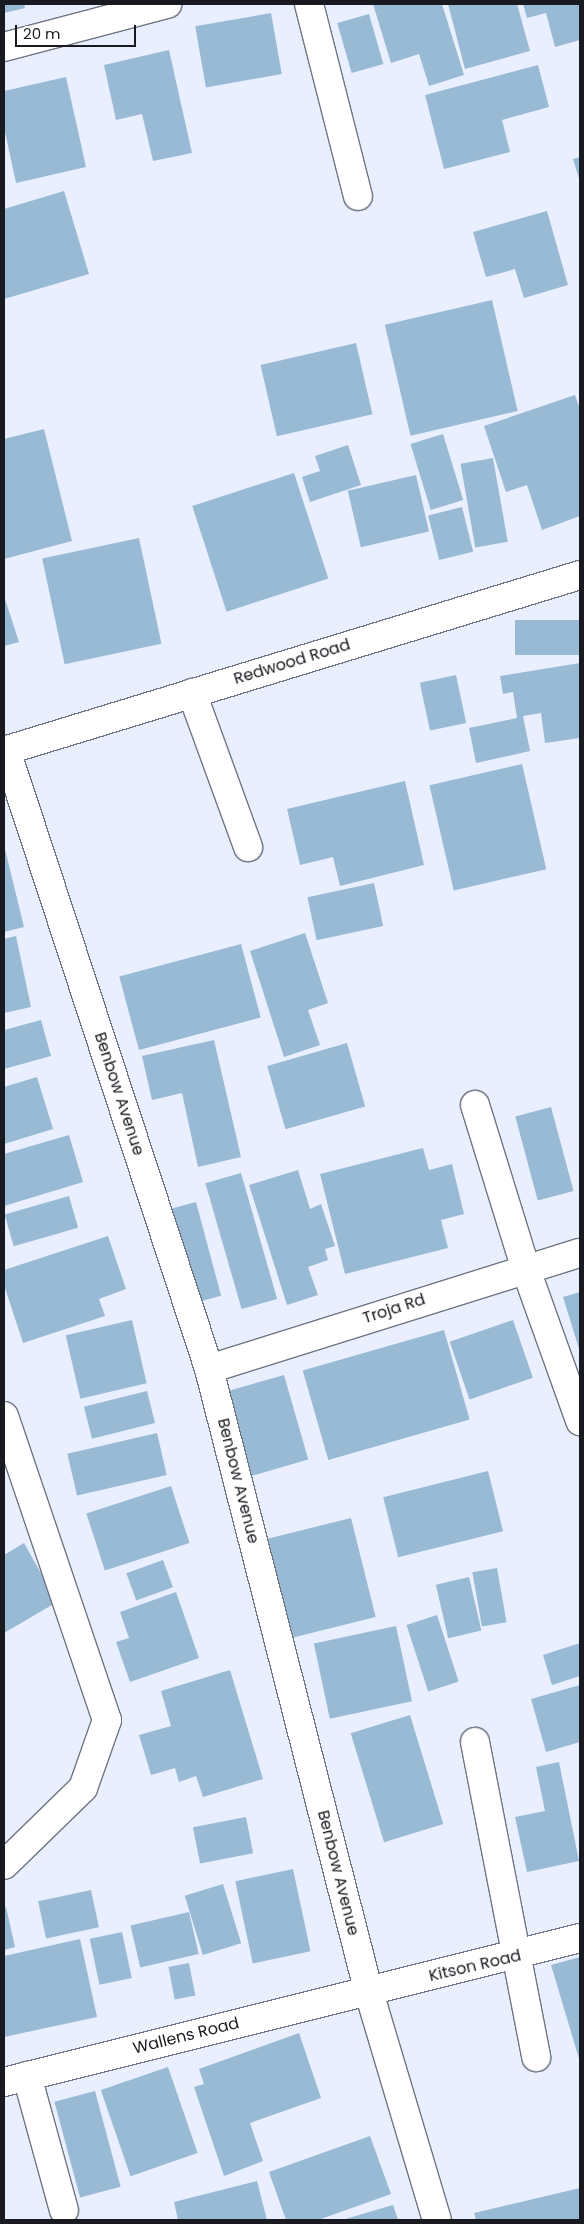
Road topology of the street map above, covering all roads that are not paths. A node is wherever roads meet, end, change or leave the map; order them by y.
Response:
1 (168, 4) edge
2 (309, 4) edge
3 (4, 47) edge
4 (358, 196) dead end
5 (580, 575) edge
6 (192, 693) junction
7 (5, 751) edge
8 (248, 847) dead end
9 (475, 1105) dead end
10 (580, 1253) edge
11 (525, 1267) junction
12 (209, 1369) junction
13 (4, 1416) edge
14 (580, 1421) edge
15 (475, 1742) dead end
16 (4, 1865) edge
17 (580, 1938) edge
18 (519, 1956) junction
19 (368, 1989) junction
20 (536, 2057) dead end
21 (15, 2079) edge
22 (64, 2210) dead end
23 (438, 2220) edge

1 - 3 street
2 - 4 street
5 - 6 street, Redwood Road
6 - 7 street, Redwood Road
6 - 8 street
7 - 12 street, Benbow Avenue
9 - 11 street
10 - 11 street, Troja Rd
11 - 12 street, Troja Rd
11 - 14 street
12 - 19 street, Benbow Avenue
13 - 16 street
15 - 18 street
17 - 18 street, Kitson Road
18 - 19 street, Kitson Road
18 - 20 street
19 - 21 street, Wallens Road
19 - 23 street, Benbow Avenue
21 - 22 street

